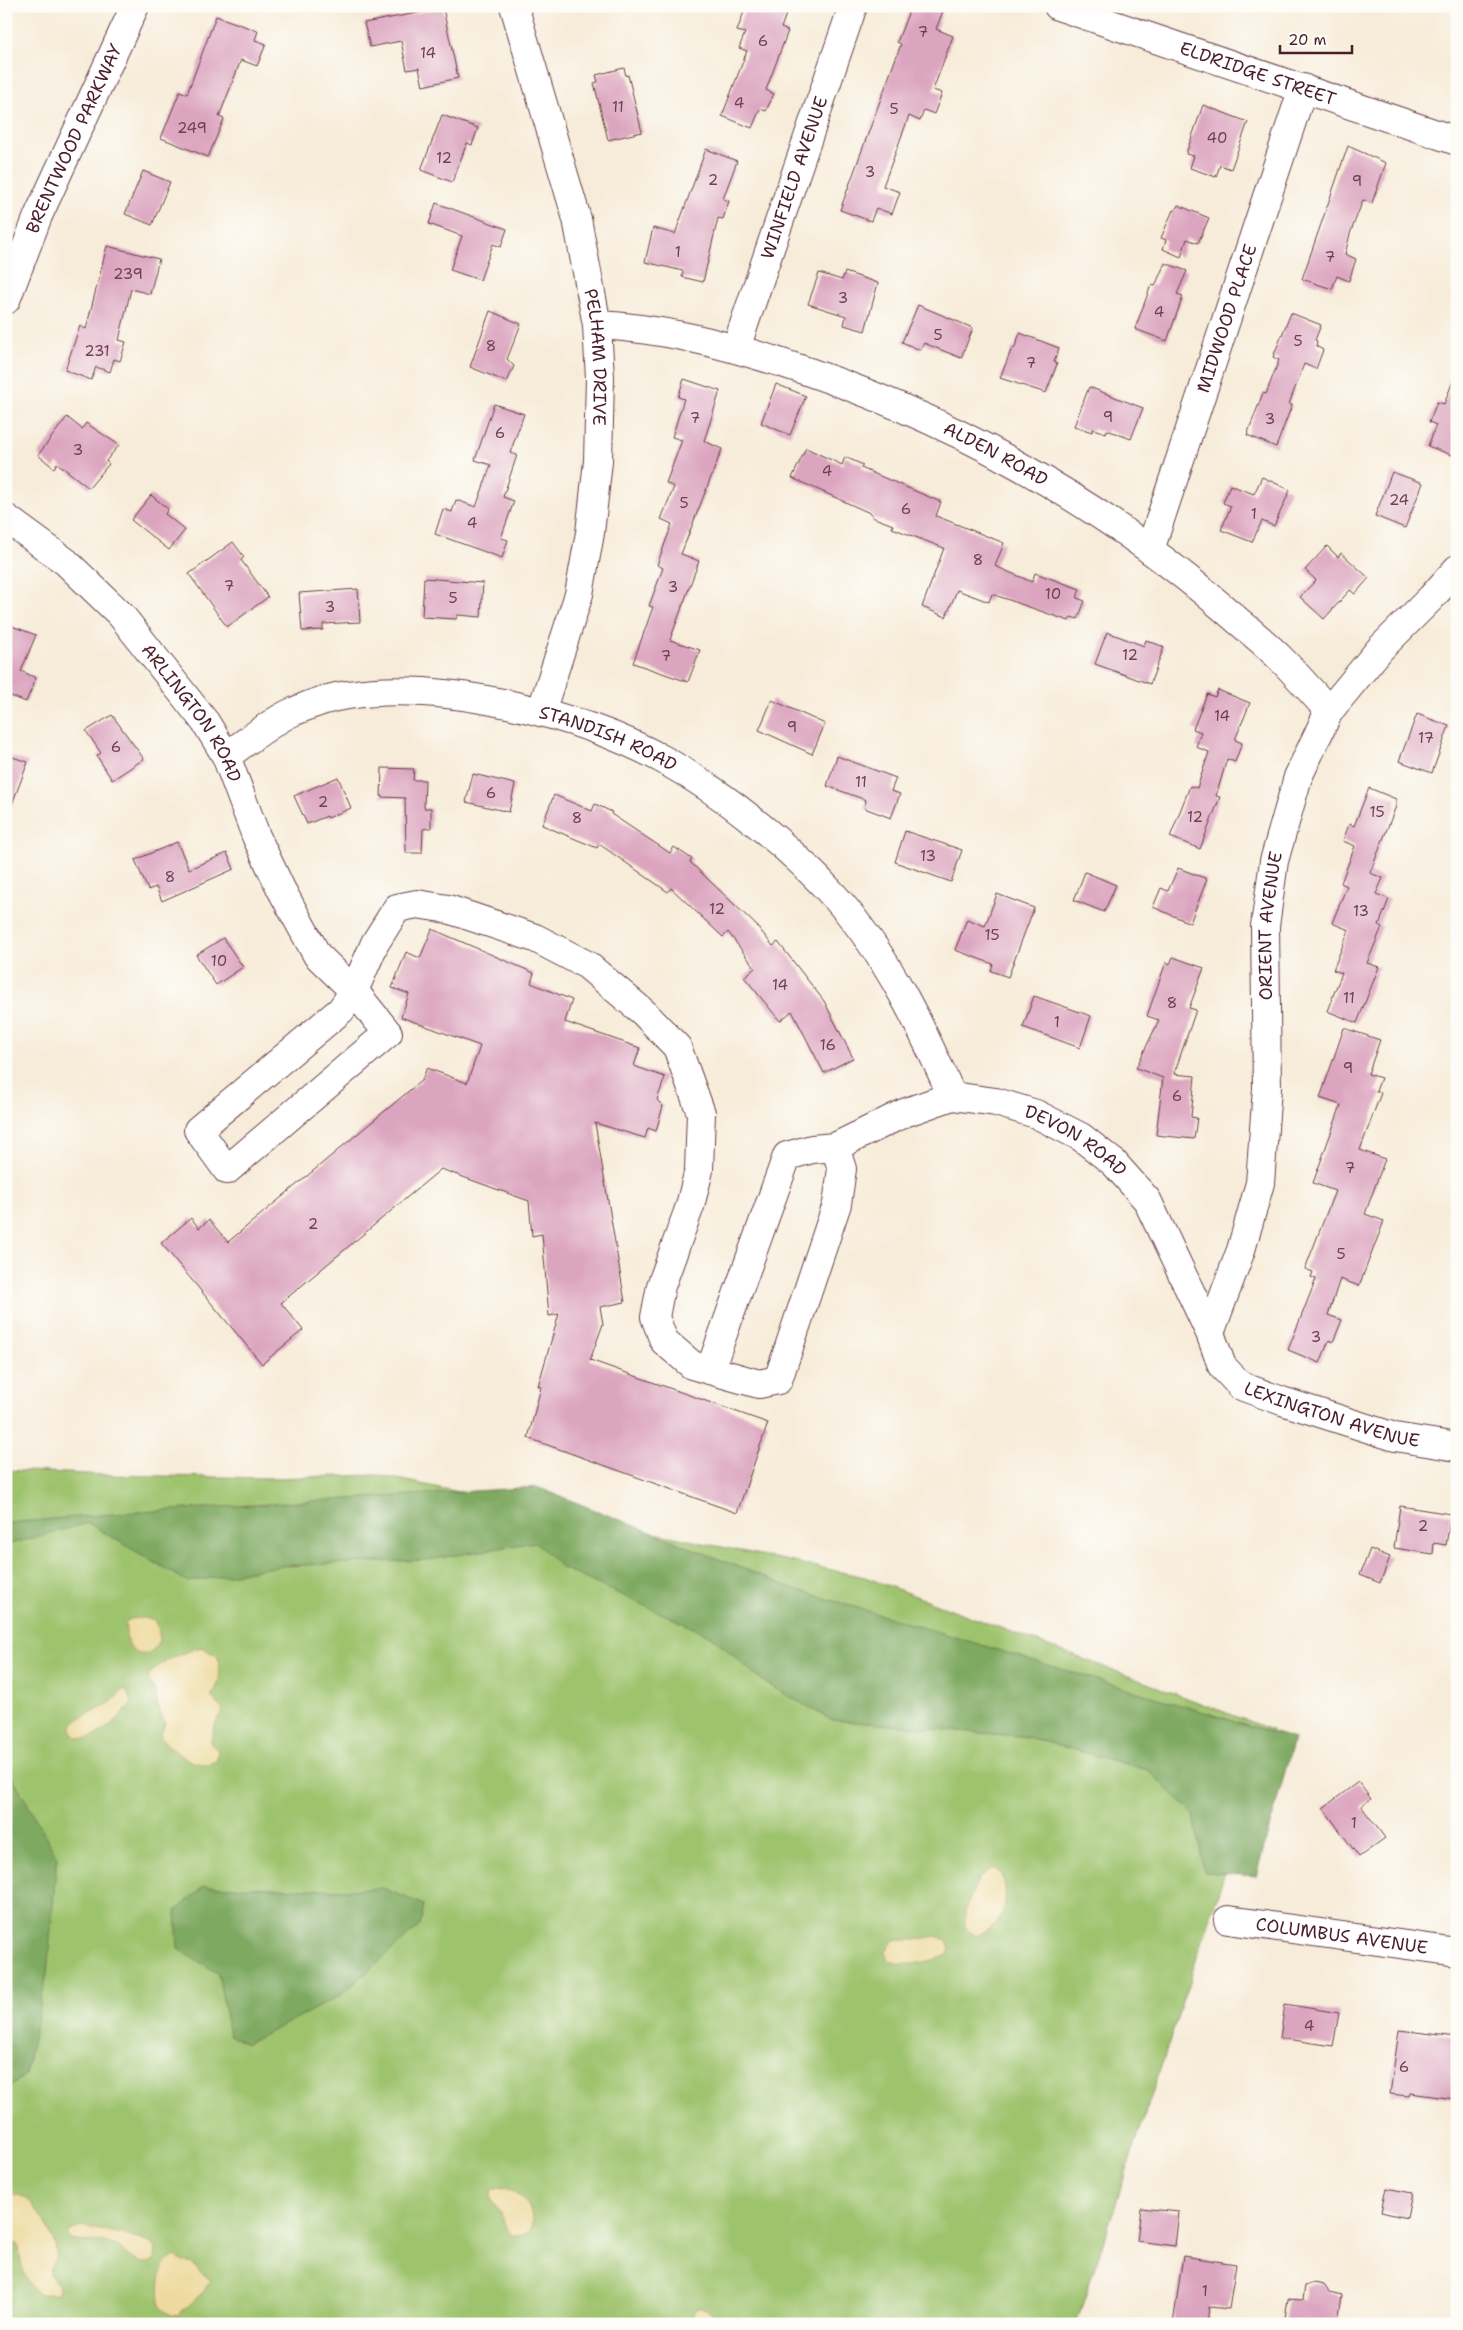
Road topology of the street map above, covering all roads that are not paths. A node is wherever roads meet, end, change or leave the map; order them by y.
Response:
1 (135, 6) edge
2 (514, 6) edge
3 (853, 6) edge
4 (1058, 6) edge
5 (1303, 88) junction
6 (1457, 141) edge
7 (6, 300) edge
8 (597, 325) junction
9 (736, 348) junction
10 (6, 518) edge
11 (1150, 550) junction
12 (1457, 569) edge
13 (1329, 711) junction
14 (542, 712) junction
15 (226, 756) junction
16 (354, 991) junction
17 (952, 1096) junction
18 (835, 1147) junction
19 (1210, 1333) junction
20 (710, 1370) junction
21 (1457, 1447) edge
22 (1228, 1920) dead end
23 (1457, 1952) edge

1 - 7 street, BRENTWOOD PARKWAY
2 - 8 street, PELHAM DRIVE
3 - 9 street, WINFIELD AVENUE
4 - 5 street, ELDRIDGE STREET
5 - 6 street, ELDRIDGE STREET
5 - 11 street, MIDWOOD PLACE
8 - 9 street, ALDEN ROAD
8 - 14 street, PELHAM DRIVE
9 - 11 street, ALDEN ROAD
10 - 15 street, ARLINGTON ROAD
11 - 13 street, ALDEN ROAD
12 - 13 street, ORIENT AVENUE
13 - 19 street, ORIENT AVENUE
14 - 15 street, STANDISH ROAD
14 - 17 street, STANDISH ROAD
15 - 16 street, ARLINGTON ROAD
16 - 16 street, ARLINGTON ROAD
16 - 20 street
17 - 18 street
17 - 19 street, DEVON ROAD
18 - 20 street
18 - 20 street
19 - 21 street, LEXINGTON AVENUE
22 - 23 street, COLUMBUS AVENUE

